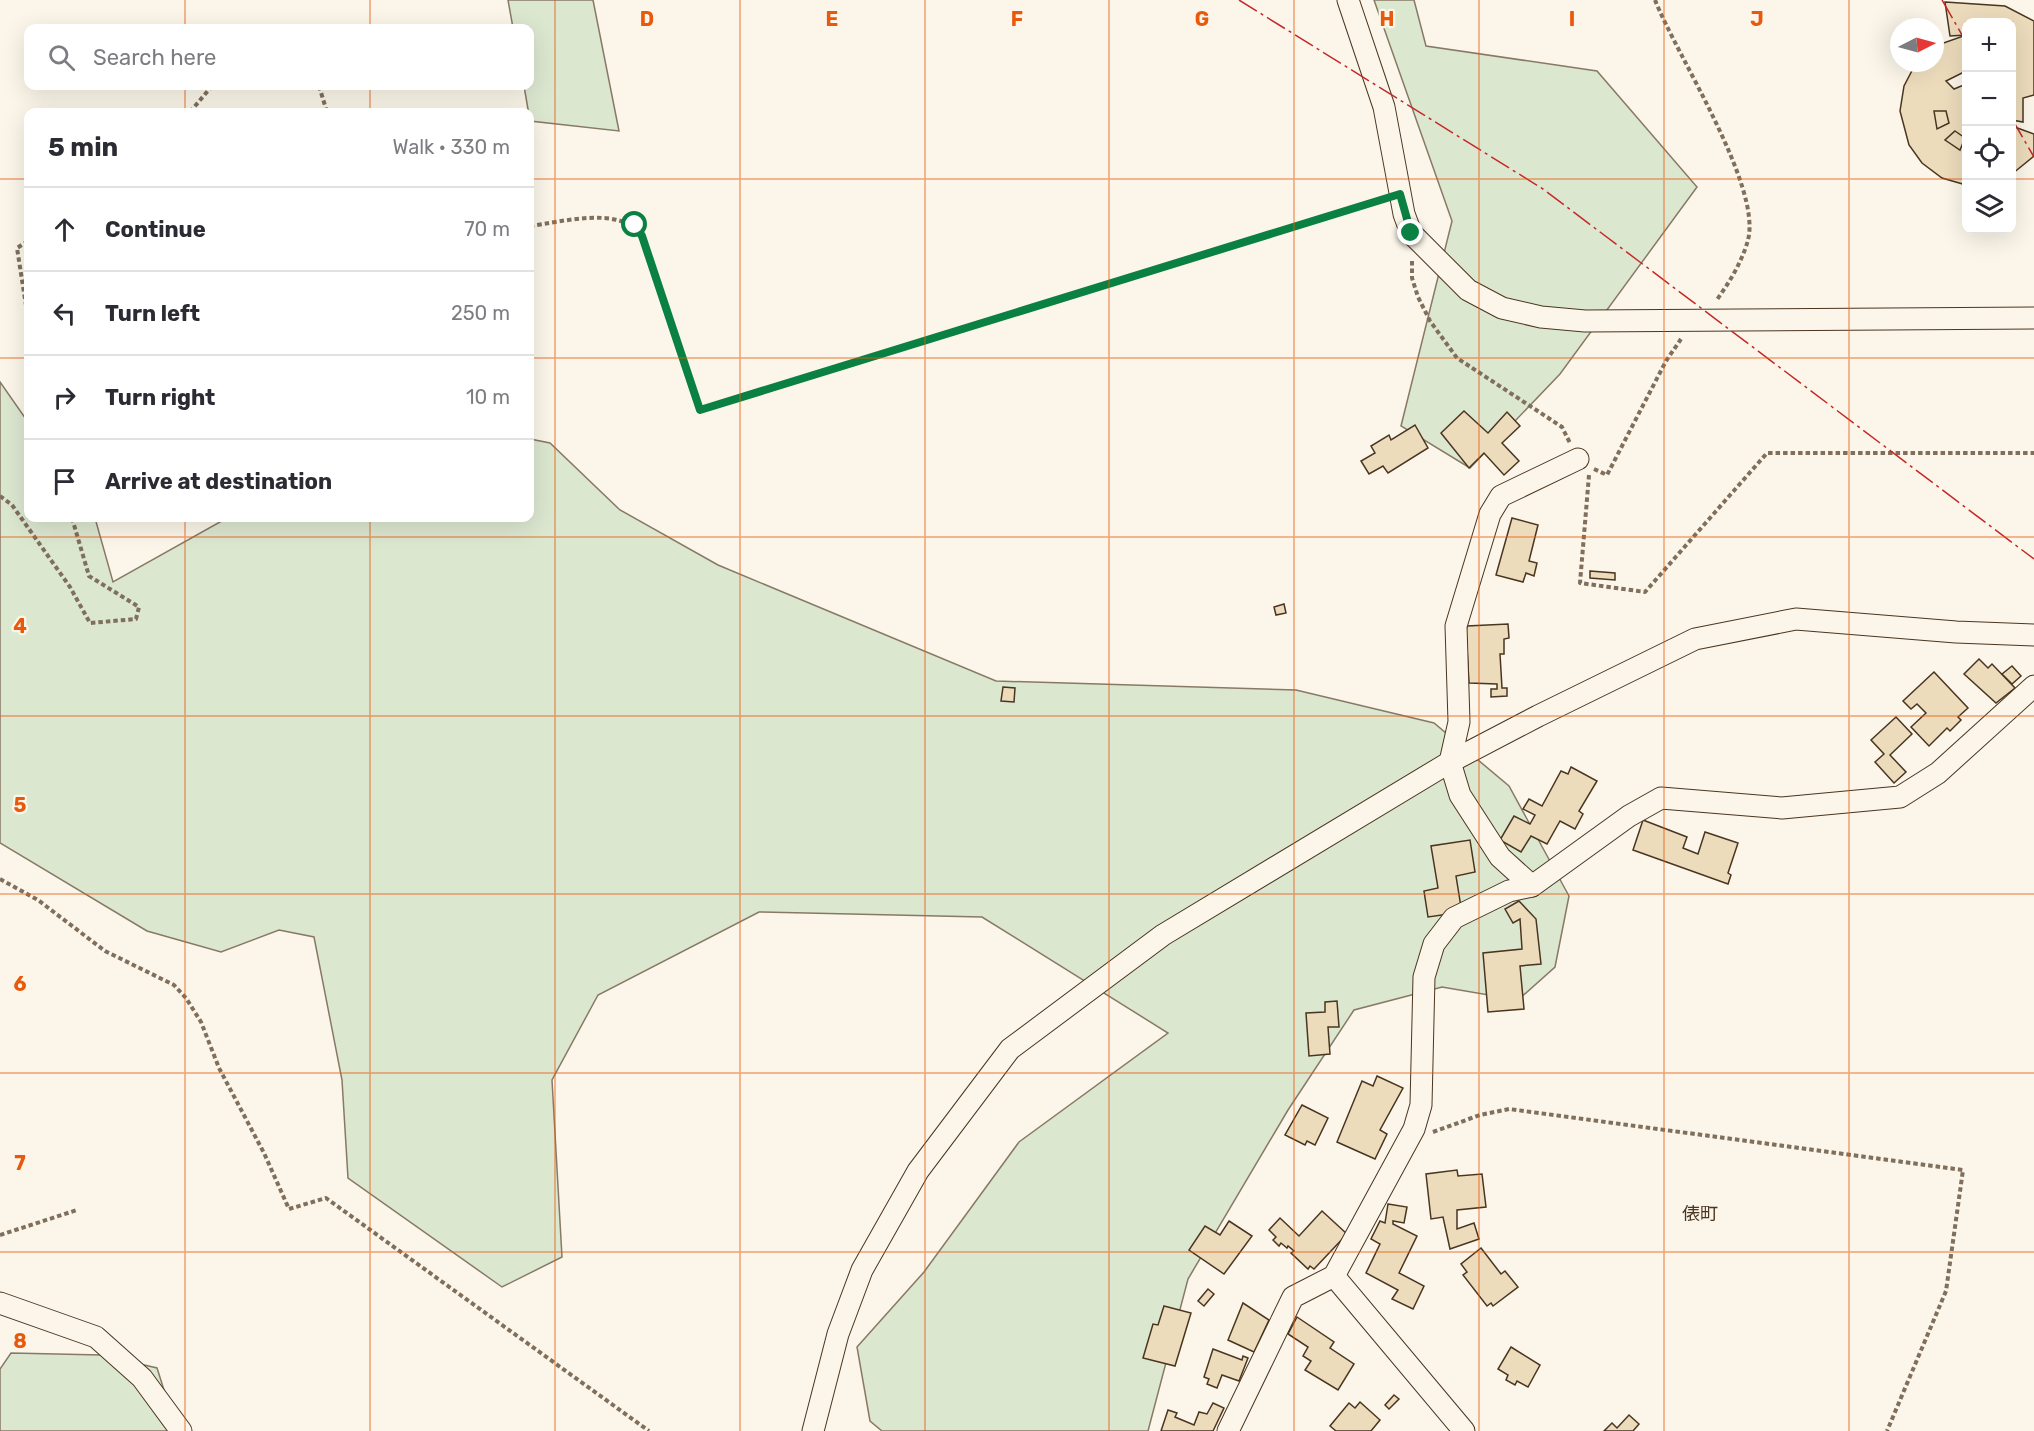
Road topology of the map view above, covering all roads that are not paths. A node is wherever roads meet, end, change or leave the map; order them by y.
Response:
1 (1348, 0) edge
2 (2034, 318) edge
3 (1578, 459) road end
4 (2034, 635) edge
5 (2034, 686) edge
6 (1450, 762) junction
7 (1532, 886) junction
8 (1334, 1276) junction
9 (0, 1303) edge
10 (181, 1431) edge
11 (813, 1431) edge
12 (1228, 1431) edge
13 (1464, 1431) edge

1 - 2 street
3 - 6 street
4 - 6 street
5 - 7 street
6 - 7 street
6 - 11 street
7 - 8 street
8 - 12 street
8 - 13 street
9 - 10 street

